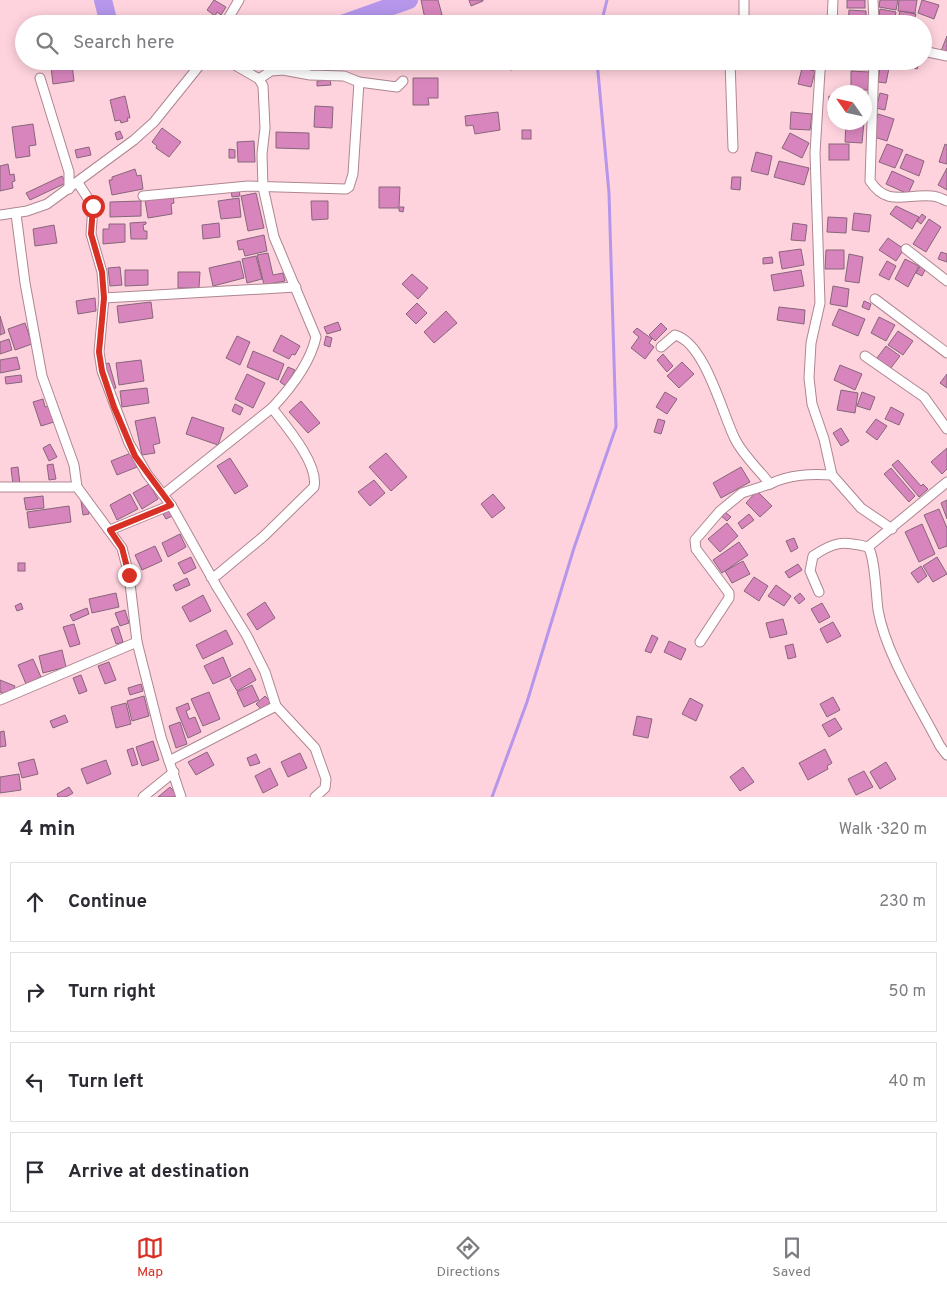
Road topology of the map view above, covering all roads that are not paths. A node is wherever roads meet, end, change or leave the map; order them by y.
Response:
1 (239, 0) edge
2 (744, 0) edge
3 (833, 0) edge
4 (873, 0) edge
5 (230, 15) edge
6 (744, 15) edge
7 (832, 15) edge
8 (874, 15) edge
9 (932, 53) edge
10 (947, 56) edge
11 (196, 70) edge
12 (244, 70) edge
13 (730, 70) edge
14 (822, 70) edge
15 (874, 70) edge
16 (40, 78) dead end
17 (259, 79) junction
18 (402, 81) dead end
19 (359, 82) junction
20 (733, 148) dead end
21 (78, 183) junction
22 (263, 187) junction
23 (69, 189) junction
24 (143, 196) dead end
25 (947, 201) edge
26 (16, 214) junction
27 (0, 215) edge
28 (906, 249) dead end
29 (947, 281) edge
30 (296, 287) junction
31 (104, 298) junction
32 (875, 299) dead end
33 (662, 348) dead end
34 (947, 353) edge
35 (865, 356) dead end
36 (272, 408) junction
37 (947, 429) edge
38 (832, 475) junction
39 (947, 482) edge
40 (770, 484) junction
41 (0, 487) edge
42 (77, 487) junction
43 (164, 494) junction
44 (171, 505) junction
45 (892, 529) junction
46 (110, 530) junction
47 (868, 547) junction
48 (211, 577) junction
49 (819, 592) dead end
50 (137, 642) junction
51 (700, 642) dead end
52 (0, 700) edge
53 (276, 706) junction
54 (947, 755) edge
55 (169, 761) junction
56 (174, 772) junction
57 (143, 797) edge
58 (181, 797) edge
59 (315, 797) edge

1 - 5 street
2 - 6 street
3 - 7 street
4 - 8 street
9 - 10 street
11 - 21 street
12 - 17 street
13 - 20 street
14 - 38 street
15 - 25 street
16 - 23 street
17 - 19 street
17 - 22 street
18 - 19 street
19 - 22 street
21 - 23 street
21 - 31 street
22 - 24 street
22 - 30 street
23 - 26 street
26 - 27 street
26 - 42 street
28 - 29 street
30 - 31 street
30 - 36 street
31 - 43 street
32 - 34 street
33 - 40 street
35 - 37 street
36 - 43 street
36 - 48 street
38 - 40 street
38 - 45 street
39 - 45 street
40 - 51 street
41 - 42 street
42 - 46 street
43 - 44 street
44 - 46 street
44 - 48 street
45 - 47 street
46 - 50 street
47 - 49 street
47 - 54 street
48 - 53 street
50 - 52 street
50 - 55 street
53 - 55 street
53 - 59 street
55 - 56 street
56 - 57 street
56 - 58 street

